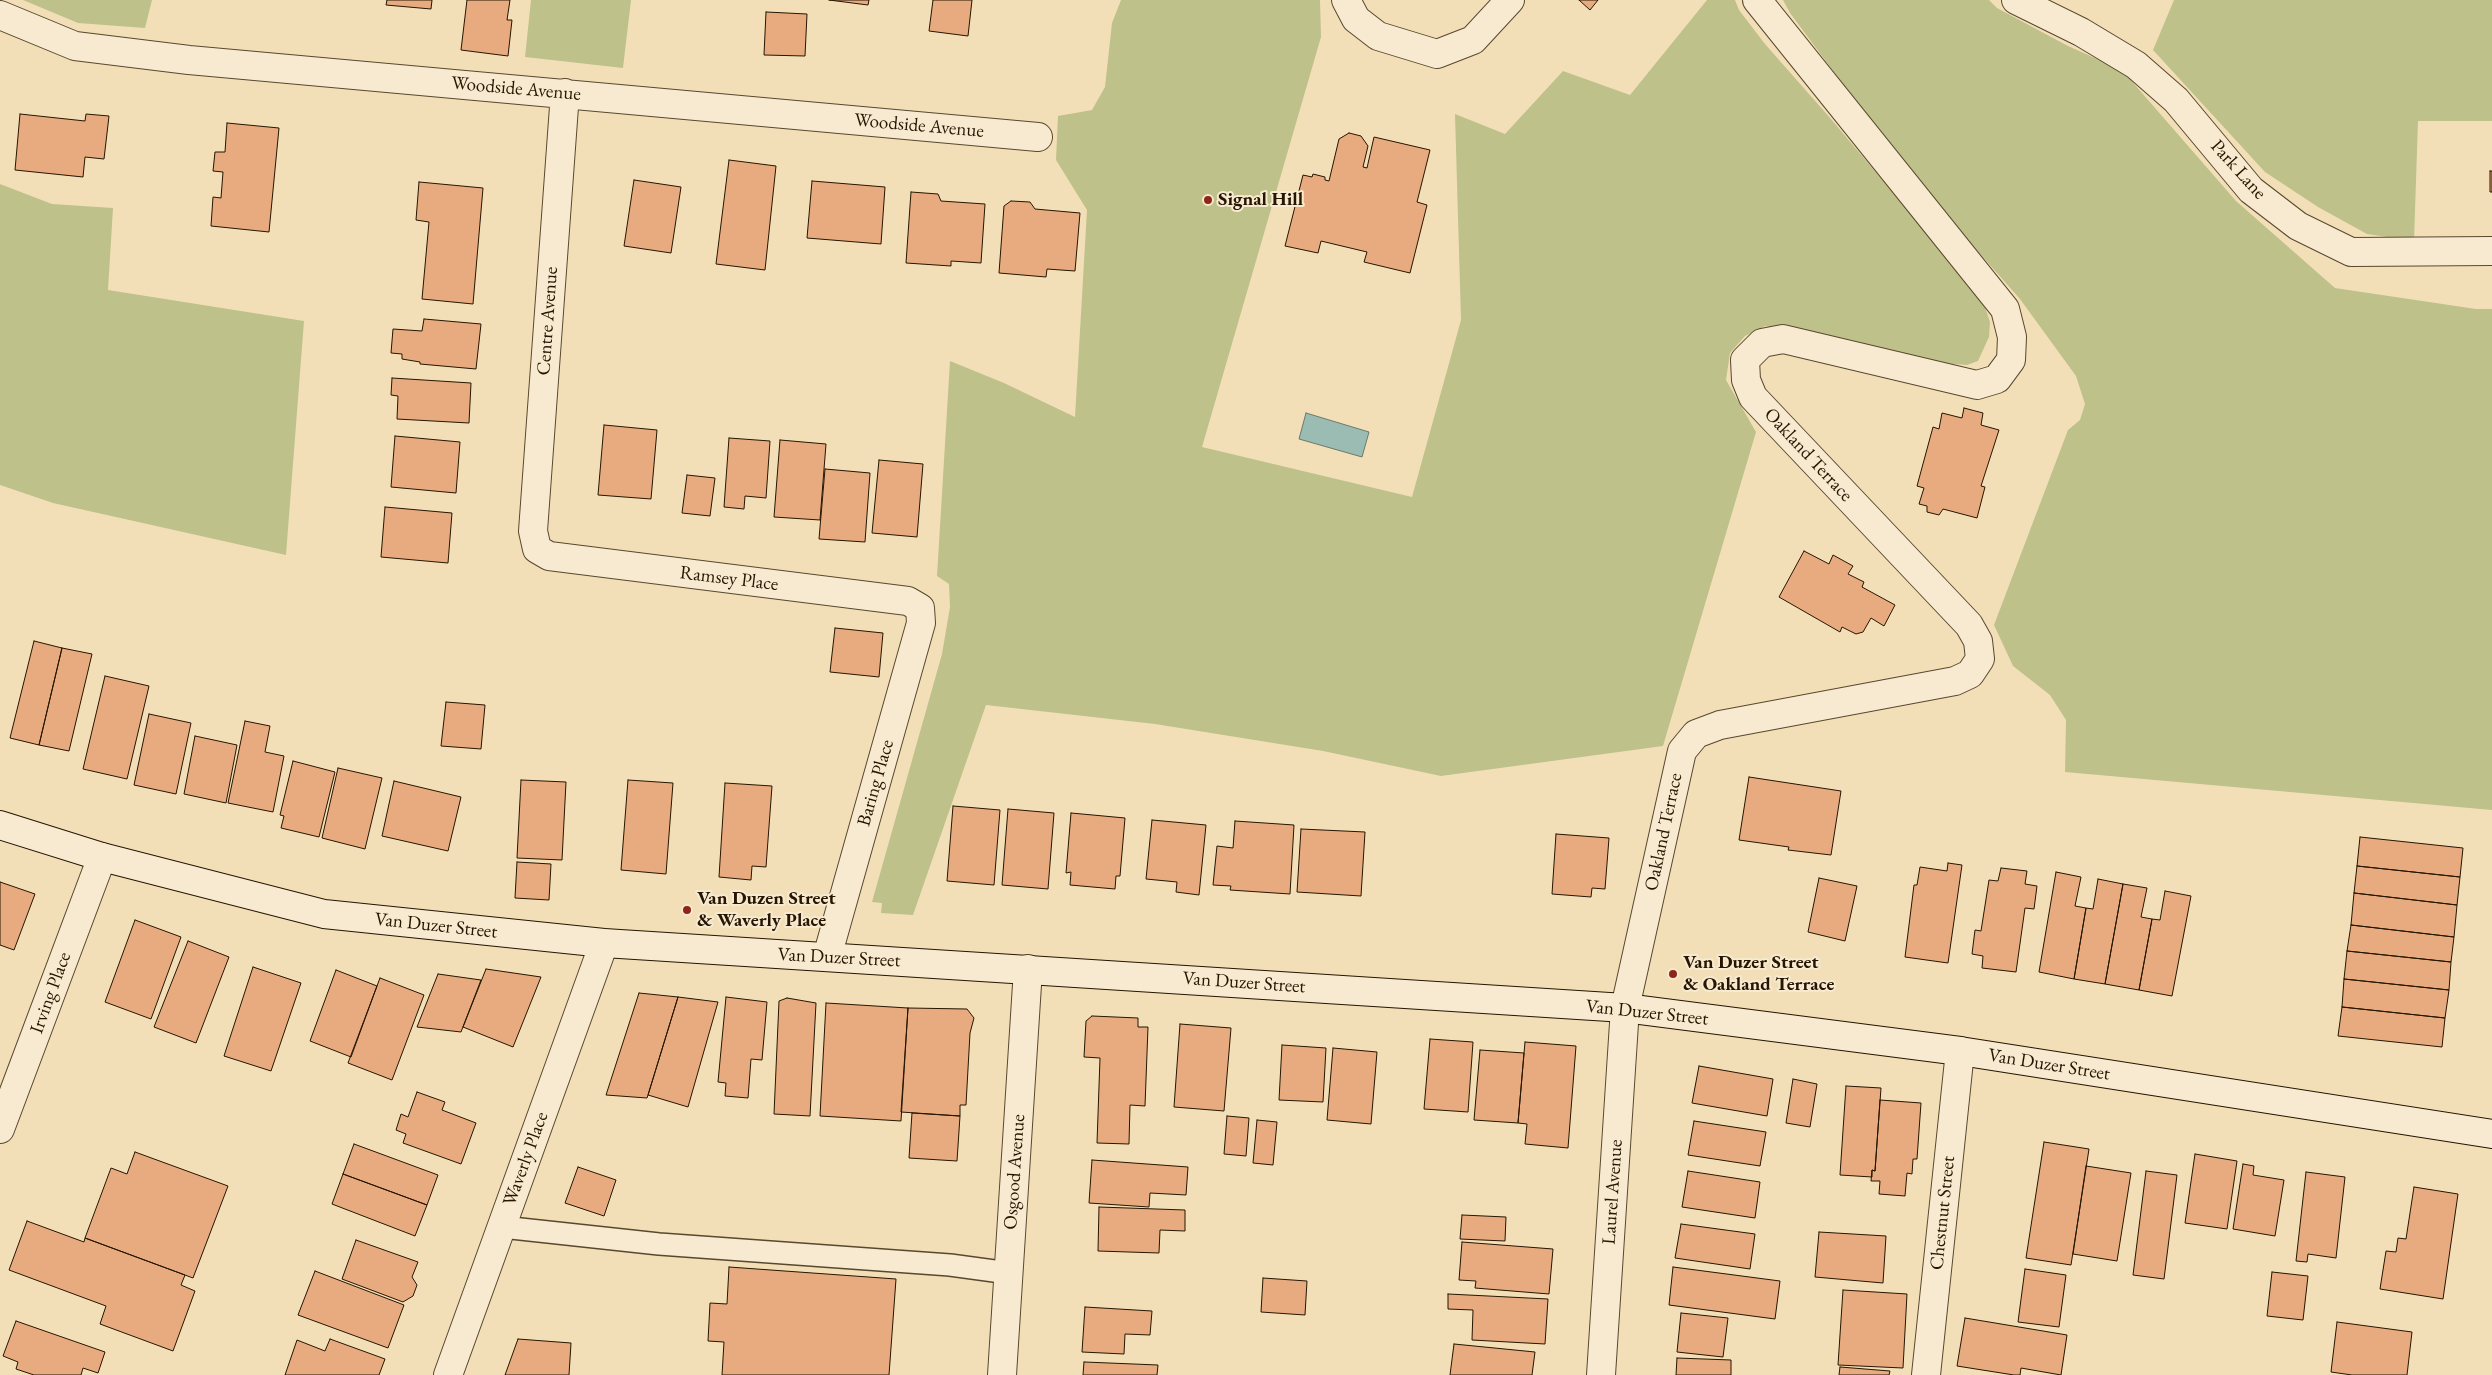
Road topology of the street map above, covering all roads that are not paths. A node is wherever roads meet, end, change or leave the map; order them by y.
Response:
1 (1346, 0) edge
2 (1510, 0) edge
3 (1758, 0) edge
4 (2016, 0) edge
5 (0, 15) edge
6 (565, 93) junction
7 (1038, 137) dead end
8 (2492, 251) edge
9 (538, 548) joint
10 (920, 608) joint
11 (0, 825) edge
12 (102, 857) junction
13 (604, 943) junction
14 (827, 957) junction
15 (1028, 969) junction
16 (1625, 1008) junction
17 (1960, 1051) junction
18 (0, 1129) edge
19 (2492, 1134) edge
20 (502, 1228) junction
21 (1008, 1273) junction
22 (448, 1375) edge
23 (1002, 1375) edge
24 (1601, 1375) edge
25 (1926, 1375) edge

1 - 2 street
3 - 16 street, Oakland Terrace
4 - 8 street, Park Lane
5 - 6 street, Woodside Avenue
6 - 7 street, Woodside Avenue
6 - 9 street, Centre Avenue
9 - 10 street, Ramsey Place
10 - 14 street, Baring Place
11 - 12 street, Van Duzer Street
12 - 13 street, Van Duzer Street
12 - 18 street, Irving Place
13 - 14 street, Van Duzer Street
13 - 20 street, Waverly Place
14 - 15 street, Van Duzer Street
15 - 16 street, Van Duzer Street
15 - 21 street, Osgood Avenue
16 - 17 street, Van Duzer Street
16 - 24 street, Laurel Avenue
17 - 19 street, Van Duzer Street
17 - 25 street, Chestnut Street
20 - 21 lane
20 - 22 street, Waverly Place
21 - 23 street, Osgood Avenue

